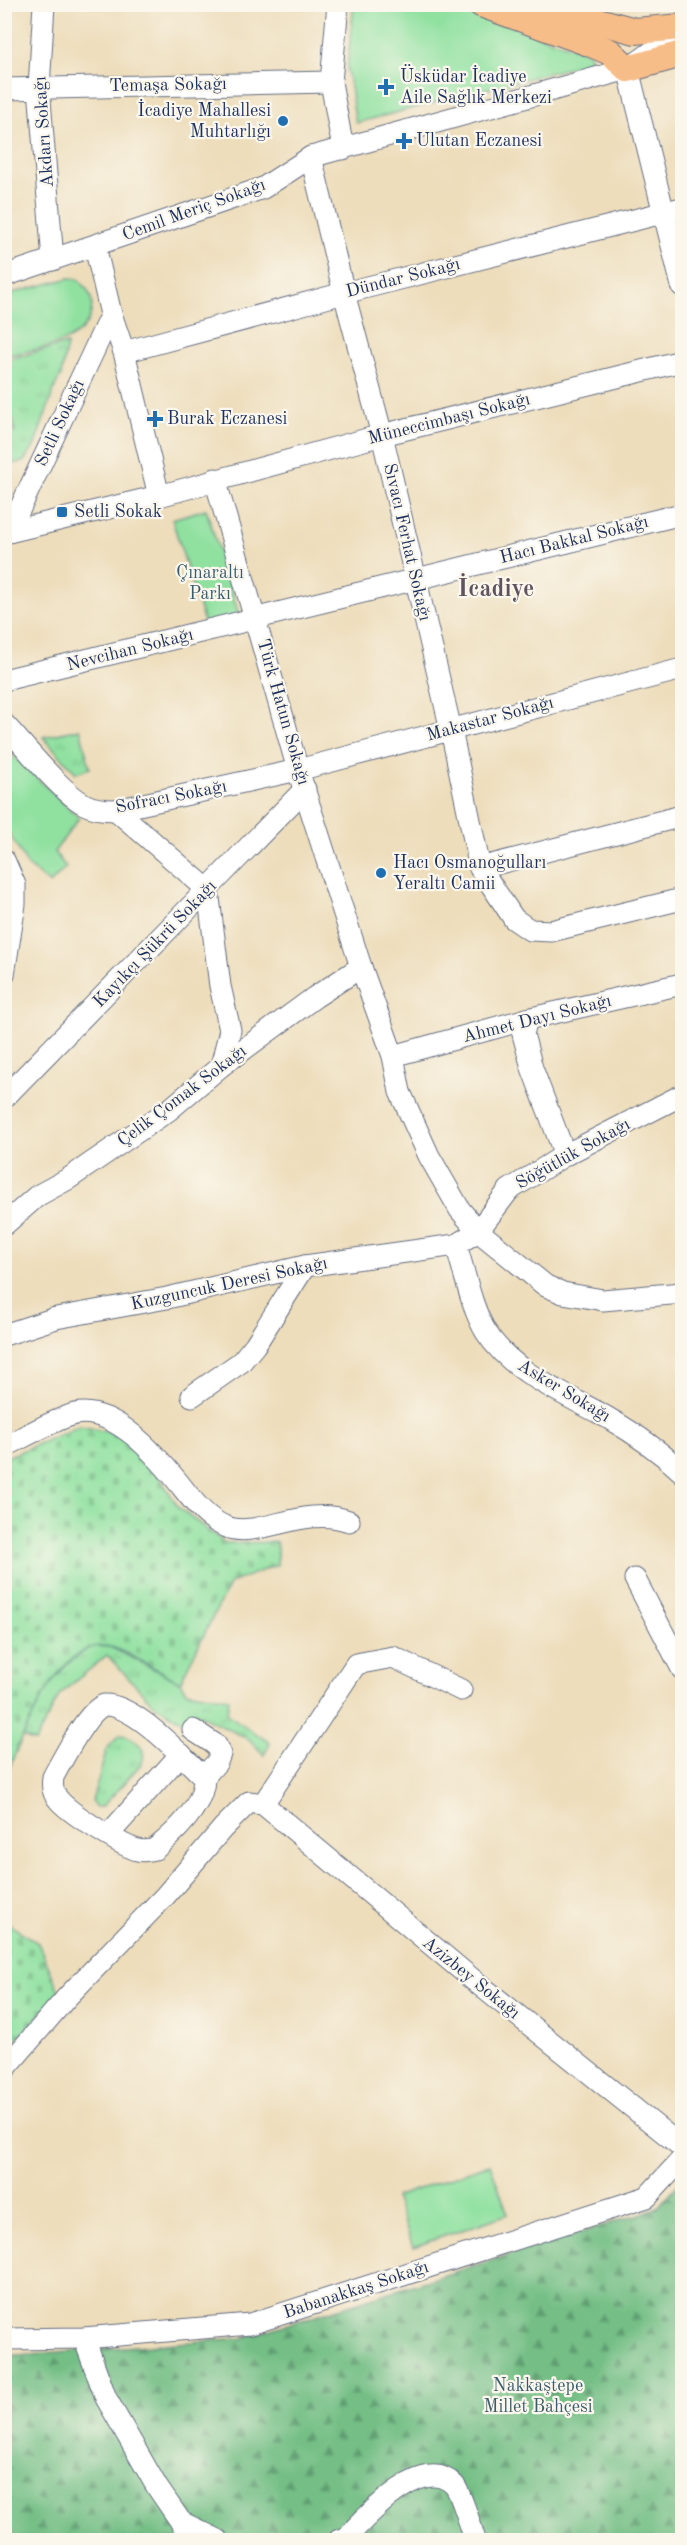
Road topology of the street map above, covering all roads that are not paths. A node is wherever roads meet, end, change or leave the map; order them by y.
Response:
1 (44, 4) edge
2 (338, 4) edge
3 (481, 4) edge
4 (537, 4) edge
5 (682, 29) edge
6 (682, 54) edge
7 (629, 78) junction
8 (331, 82) junction
9 (39, 88) junction
10 (4, 89) edge
11 (343, 149) junction
12 (311, 158) junction
13 (673, 210) edge
14 (95, 246) junction
15 (53, 260) junction
16 (4, 276) edge
17 (682, 286) edge
18 (344, 293) junction
19 (111, 314) junction
20 (124, 351) junction
21 (682, 361) edge
22 (382, 435) junction
23 (215, 479) junction
24 (159, 496) junction
25 (682, 514) edge
26 (7, 533) edge
27 (415, 579) junction
28 (256, 619) junction
29 (682, 669) edge
30 (4, 680) edge
31 (4, 724) edge
32 (451, 730) junction
33 (302, 779) junction
34 (116, 810) junction
35 (682, 816) edge
36 (4, 860) edge
37 (480, 868) junction
38 (208, 890) junction
39 (682, 899) edge
40 (361, 967) junction
41 (4, 974) edge
42 (682, 984) edge
43 (527, 1019) junction
44 (393, 1056) junction
45 (221, 1066) junction
46 (682, 1095) edge
47 (4, 1098) edge
48 (565, 1155) junction
49 (4, 1225) edge
50 (478, 1231) junction
51 (456, 1245) junction
52 (305, 1266) junction
53 (682, 1293) edge
54 (4, 1335) edge
55 (192, 1396) dead end
56 (4, 1447) edge
57 (682, 1472) edge
58 (349, 1521) dead end
59 (635, 1579) dead end
60 (682, 1669) edge
61 (461, 1690) dead end
62 (193, 1730) dead end
63 (181, 1754) junction
64 (204, 1777) junction
65 (263, 1804) junction
66 (197, 1805) junction
67 (223, 1828) junction
68 (109, 1834) junction
69 (4, 2070) edge
70 (682, 2147) edge
71 (682, 2159) edge
72 (4, 2338) edge
73 (84, 2338) junction
74 (184, 2531) edge
75 (344, 2540) edge
76 (218, 2541) edge
77 (474, 2541) edge

1 - 9 street, Akdarı Sokağı
2 - 8 street
3 - 7 main road
4 - 5 main road
5 - 7 street, Cemil Meriç Sokağı
6 - 7 main road
7 - 11 street, Cemil Meriç Sokağı
7 - 13 street
8 - 9 street, Temaşa Sokağı
8 - 11 street
9 - 10 street, Temaşa Sokağı
9 - 15 street, Akdarı Sokağı
11 - 12 street, Cemil Meriç Sokağı
12 - 14 street, Cemil Meriç Sokağı
12 - 18 street, Sıvacı Ferhat Sokağı
13 - 17 street
13 - 18 street, Dündar Sokağı
14 - 15 street, Cemil Meriç Sokağı
14 - 19 street
15 - 16 street, Cemil Meriç Sokağı
18 - 20 street, Dündar Sokağı
18 - 22 street, Sıvacı Ferhat Sokağı
19 - 20 street
19 - 26 street, Setli Sokağı
20 - 24 street
21 - 22 street, Müneccimbaşı Sokağı
22 - 23 street, Müneccimbaşı Sokağı
22 - 27 street, Sıvacı Ferhat Sokağı
23 - 24 street
23 - 28 street, Türk Hatun Sokağı
24 - 26 street
25 - 27 street, Hacı Bakkal Sokağı
27 - 28 street, Hacı Bakkal Sokağı
27 - 32 street, Sıvacı Ferhat Sokağı
28 - 30 street, Nevcihan Sokağı
28 - 33 street, Türk Hatun Sokağı
29 - 32 street, Makastar Sokağı
31 - 34 street, Sofracı Sokağı
32 - 33 street, Makastar Sokağı
32 - 37 street, Sıvacı Ferhat Sokağı
33 - 34 street, Sofracı Sokağı
33 - 38 street, Kayıkçı Şükrü Sokağı
33 - 40 street, Türk Hatun Sokağı
34 - 38 street
35 - 37 street
36 - 41 street
37 - 39 street, Sıvacı Ferhat Sokağı
38 - 45 street
38 - 47 street, Kayıkçı Şükrü Sokağı
40 - 44 street, Türk Hatun Sokağı
40 - 45 street, Çelik Çomak Sokağı
42 - 43 street, Ahmet Dayı Sokağı
43 - 44 street, Ahmet Dayı Sokağı
43 - 48 street
44 - 50 street, Türk Hatun Sokağı
45 - 49 street, Çelik Çomak Sokağı
46 - 48 street, Söğütlük Sokağı
48 - 50 street, Söğütlük Sokağı
50 - 51 street
50 - 53 street, Türk Hatun Sokağı
51 - 52 street, Kuzguncuk Deresi Sokağı
51 - 57 street, Asker Sokağı
52 - 54 street, Kuzguncuk Deresi Sokağı
52 - 55 street
56 - 58 street
59 - 60 street
61 - 65 street
62 - 64 street
63 - 64 street
63 - 68 street
63 - 68 street
64 - 66 street
65 - 67 street
65 - 70 street, Azizbey Sokağı
66 - 67 street
66 - 68 street
67 - 69 street
71 - 73 street, Babanakkaş Sokağı
72 - 73 street, Babanakkaş Sokağı
73 - 74 street
74 - 76 street
75 - 77 street

